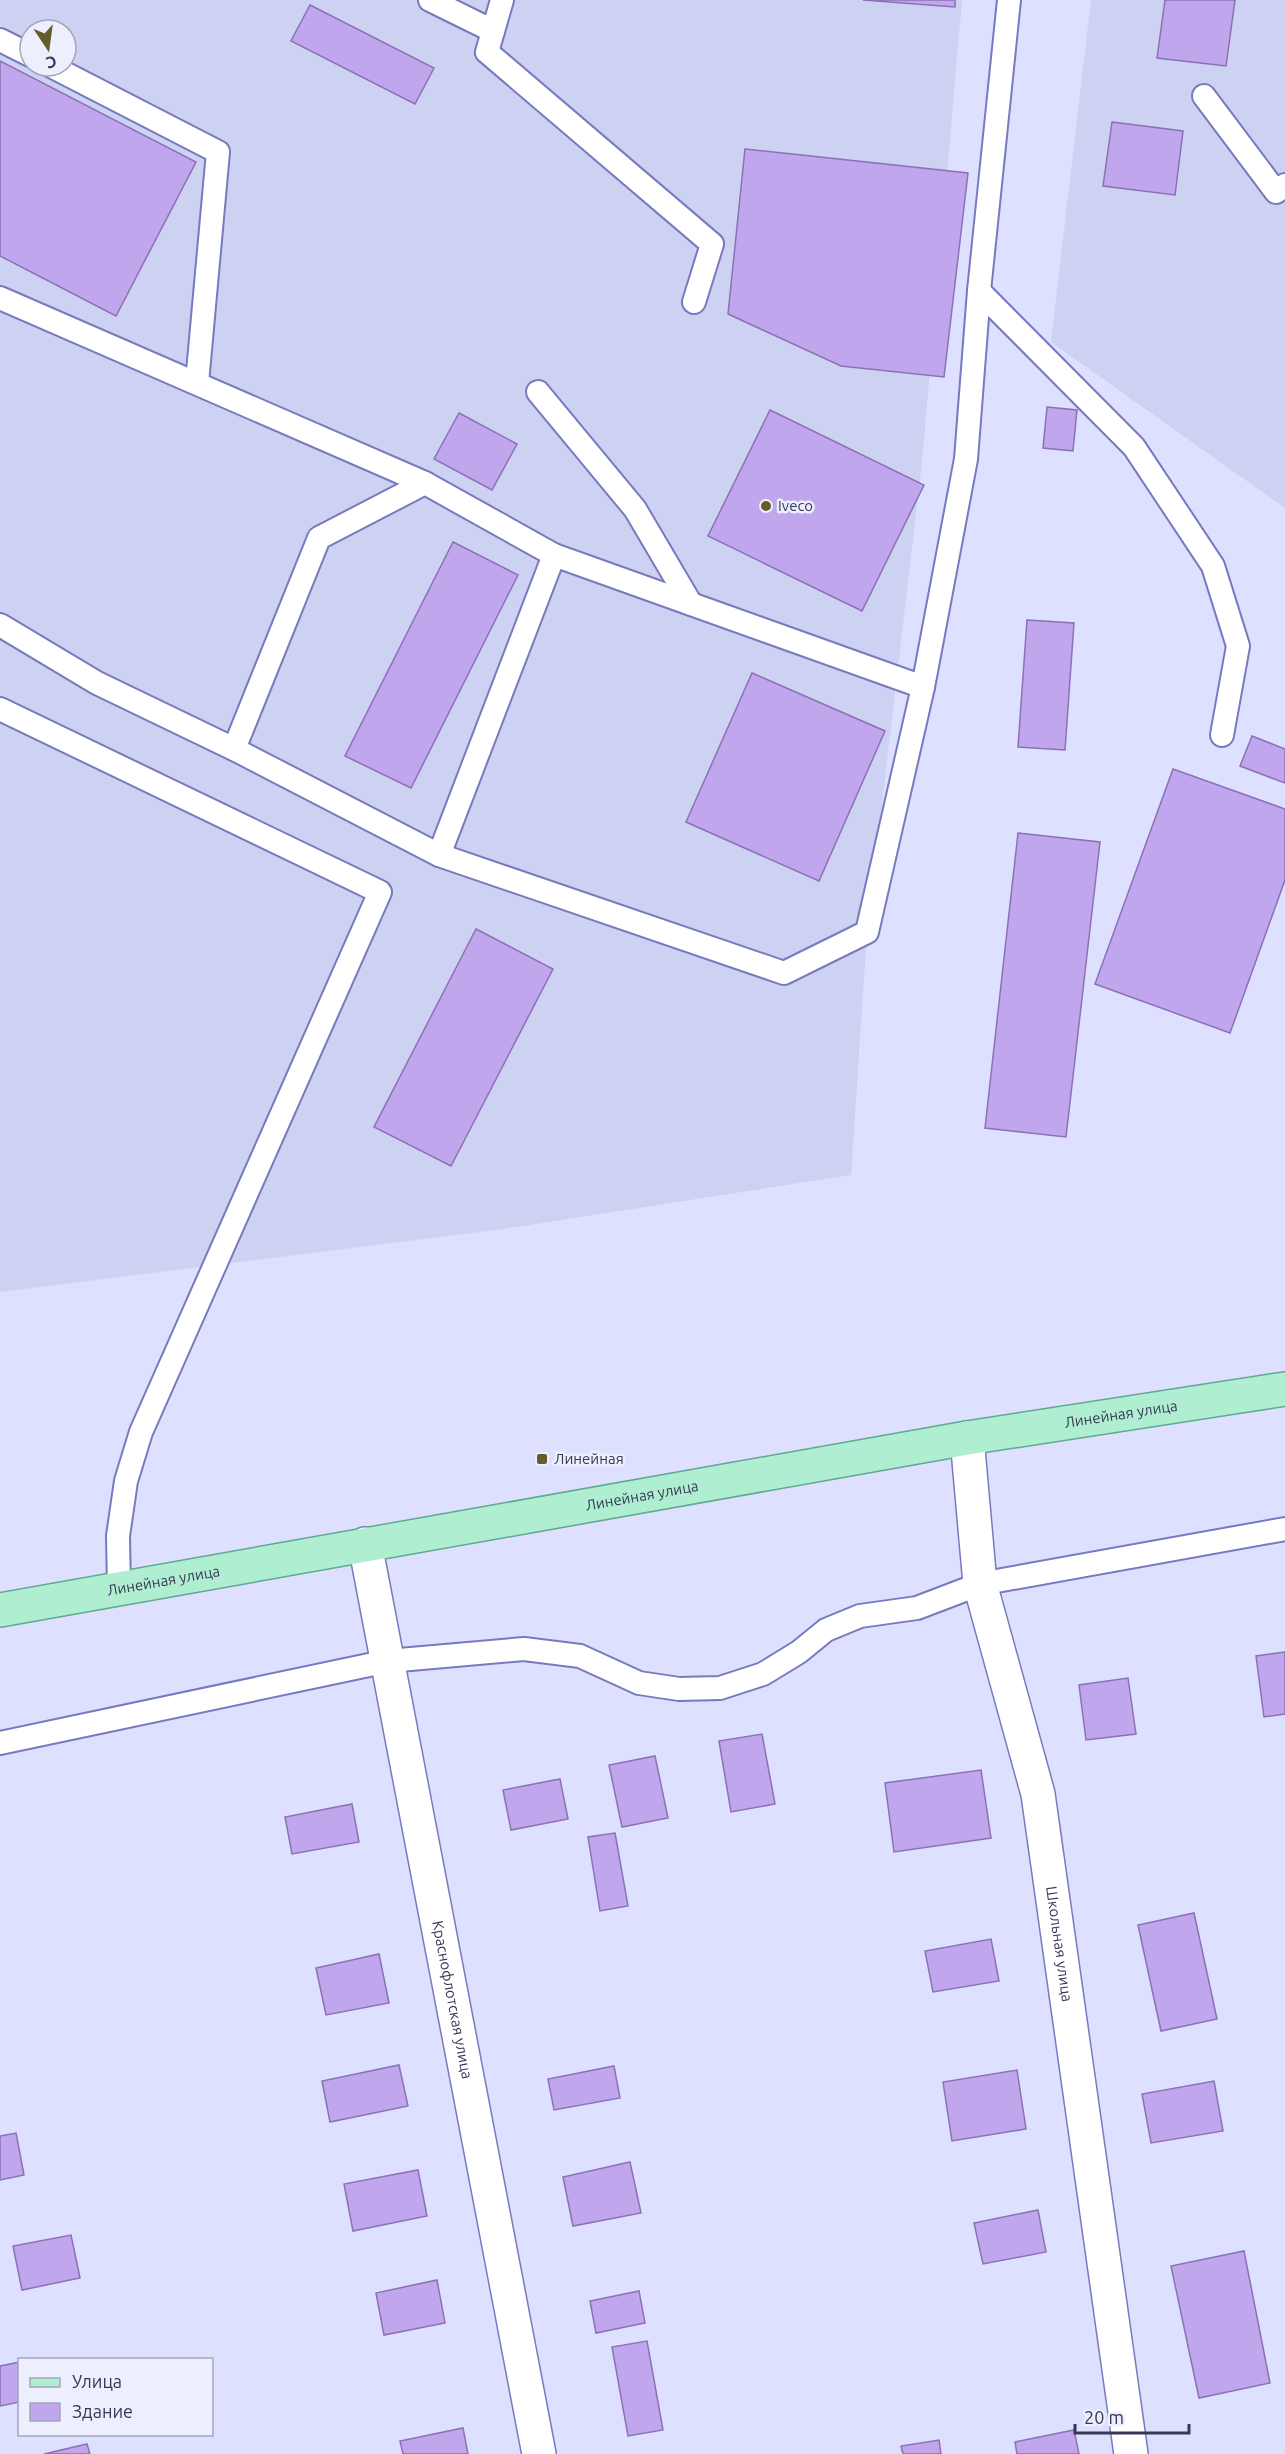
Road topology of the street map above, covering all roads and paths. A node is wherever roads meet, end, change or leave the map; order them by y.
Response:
1 (430, 0) edge
2 (501, 0) edge
3 (1009, 0) edge
4 (493, 31) junction
5 (0, 40) edge
6 (18, 49) edge
7 (74, 78) edge
8 (1204, 96) dead end
9 (1285, 185) edge
10 (979, 291) junction
11 (0, 298) edge
12 (694, 302) dead end
13 (197, 383) junction
14 (538, 392) dead end
15 (425, 483) junction
16 (554, 555) junction
17 (691, 604) junction
18 (0, 625) edge
19 (923, 687) junction
20 (0, 709) edge
21 (1222, 735) dead end
22 (234, 749) junction
23 (439, 855) junction
24 (1285, 1389) edge
25 (967, 1438) junction
26 (1285, 1529) edge
27 (365, 1545) junction
28 (980, 1584) junction
29 (119, 1589) junction
30 (0, 1610) edge
31 (388, 1661) junction
32 (0, 1743) edge
33 (539, 2454) edge
34 (1131, 2454) edge

1 - 4 lane
2 - 4 lane
3 - 10 lane
4 - 12 lane
5 - 6 lane
7 - 13 lane
8 - 9 lane
10 - 19 lane
10 - 21 lane
11 - 13 lane
13 - 15 lane
14 - 17 lane
15 - 16 lane
15 - 22 lane
16 - 17 lane
16 - 23 lane
17 - 19 lane
18 - 22 lane
19 - 23 lane
20 - 29 lane
22 - 23 lane
24 - 25 main road, Линейная улица
25 - 27 main road, Линейная улица
25 - 28 street, Школьная улица
26 - 28 lane
27 - 29 main road, Линейная улица
27 - 31 street, Краснофлотская улица
28 - 31 lane
28 - 34 street, Школьная улица
29 - 30 main road, Линейная улица
31 - 32 lane
31 - 33 street, Краснофлотская улица

